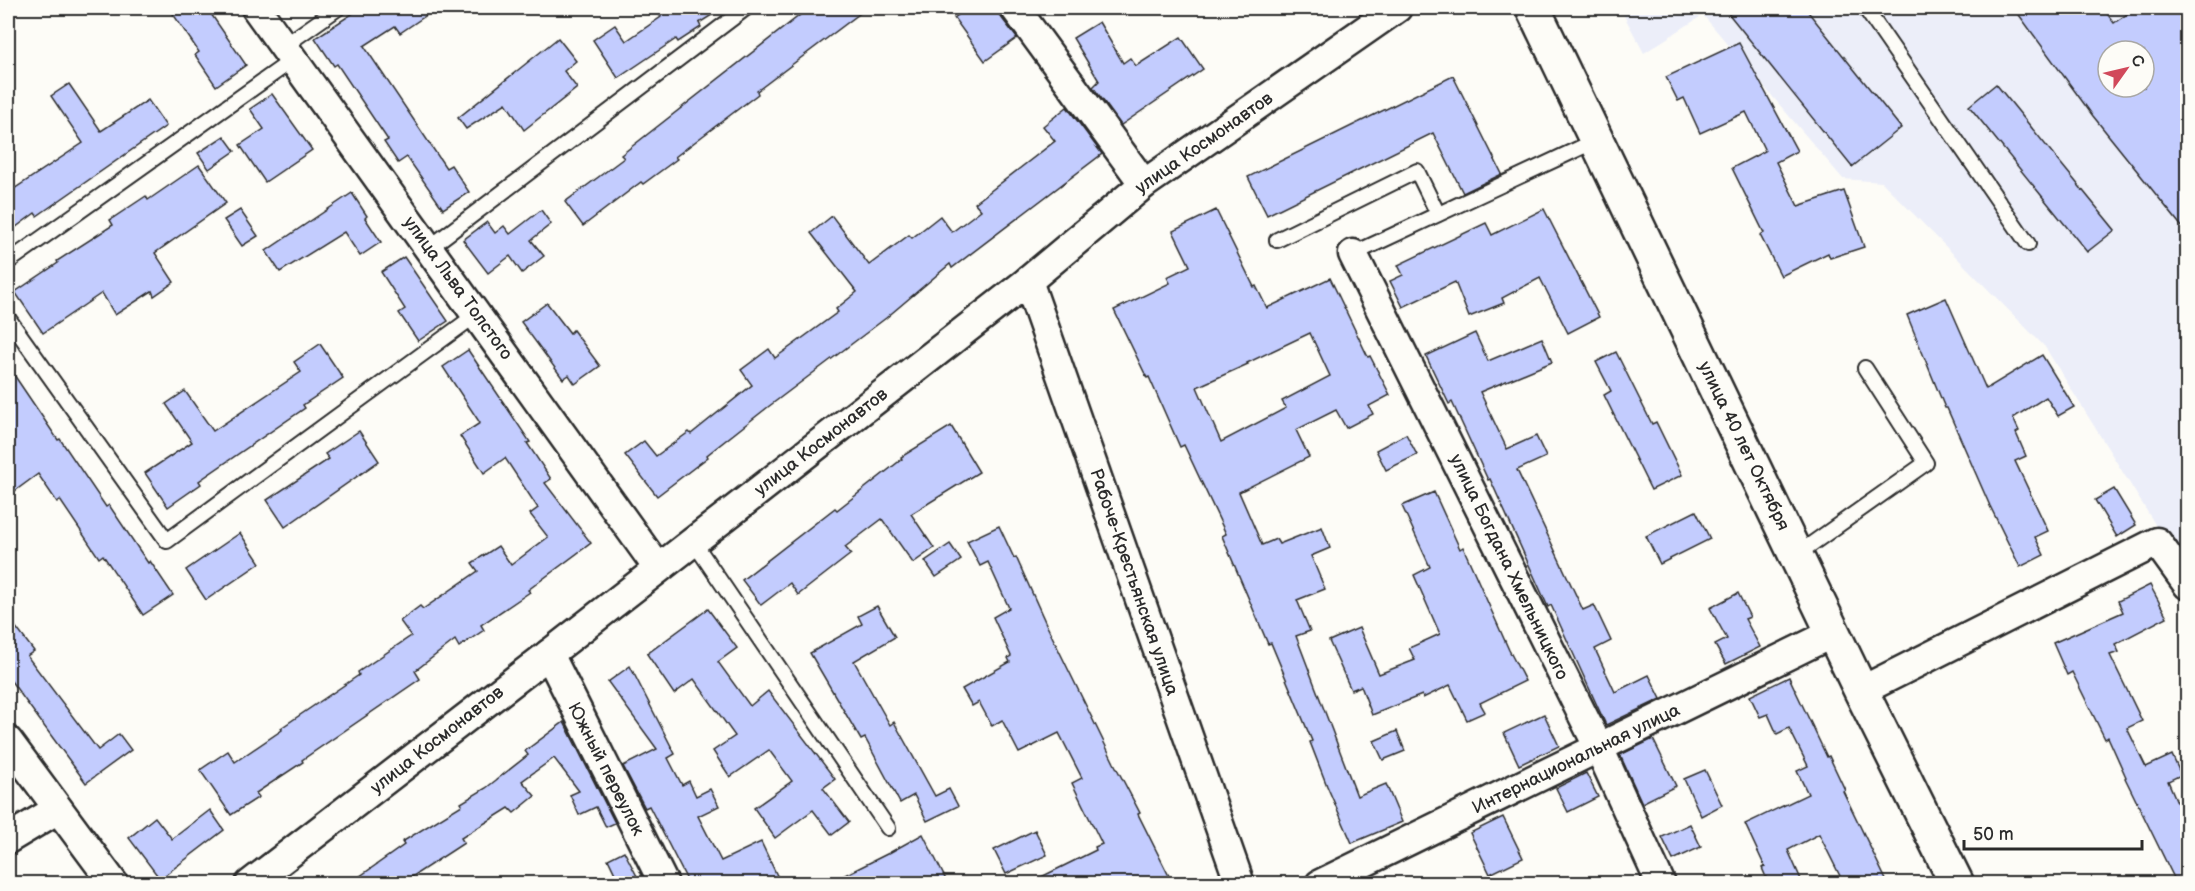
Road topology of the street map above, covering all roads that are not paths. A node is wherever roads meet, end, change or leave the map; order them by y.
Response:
1 (256, 8) edge
2 (338, 8) edge
3 (746, 8) edge
4 (1015, 8) edge
5 (1397, 8) edge
6 (1533, 8) edge
7 (1865, 8) edge
8 (289, 52) junction
9 (1597, 140) junction
10 (1144, 184) junction
11 (1438, 214) junction
12 (1277, 240) dead end
13 (2028, 244) dead end
14 (429, 248) junction
15 (1353, 254) joint
16 (8, 262) edge
17 (1028, 281) junction
18 (477, 314) junction
19 (8, 318) edge
20 (1865, 368) dead end
21 (693, 541) junction
22 (1796, 555) junction
23 (658, 568) junction
24 (2187, 585) edge
25 (1833, 633) junction
26 (549, 654) junction
27 (1861, 691) junction
28 (8, 741) edge
29 (1599, 748) junction
30 (58, 809) junction
31 (888, 828) dead end
32 (8, 839) edge
33 (114, 884) edge
34 (250, 884) edge
35 (664, 884) edge
36 (1240, 884) edge
37 (1320, 884) edge
38 (1661, 884) edge
39 (1957, 884) edge

1 - 8 street, улица Льва Толстого
2 - 8 lane
3 - 14 lane
4 - 10 street
5 - 10 street, улица Космонавтов
6 - 9 street, улица 40 лет Октября
7 - 13 lane
8 - 14 street, улица Льва Толстого
8 - 16 lane
9 - 11 lane
9 - 22 street, улица 40 лет Октября
10 - 17 street, улица Космонавтов
11 - 12 lane
11 - 15 lane
14 - 18 street, улица Льва Толстого
15 - 29 street, улица Богдана Хмельницкого
17 - 21 street, улица Космонавтов
17 - 36 street, Рабоче-Крестьянская улица
18 - 19 lane
18 - 23 street, улица Льва Толстого
20 - 22 lane
21 - 23 street, улица Космонавтов
21 - 31 lane
22 - 25 street, улица 40 лет Октября
23 - 26 street, улица Космонавтов
24 - 27 street
25 - 27 street, улица 40 лет Октября
25 - 29 street, Интернациональная улица
26 - 34 street, улица Космонавтов
26 - 35 street, Южный переулок
27 - 39 street, улица 40 лет Октября
28 - 30 street
29 - 37 street, Интернациональная улица
29 - 38 street, улица Богдана Хмельницкого
30 - 32 street
30 - 33 street

